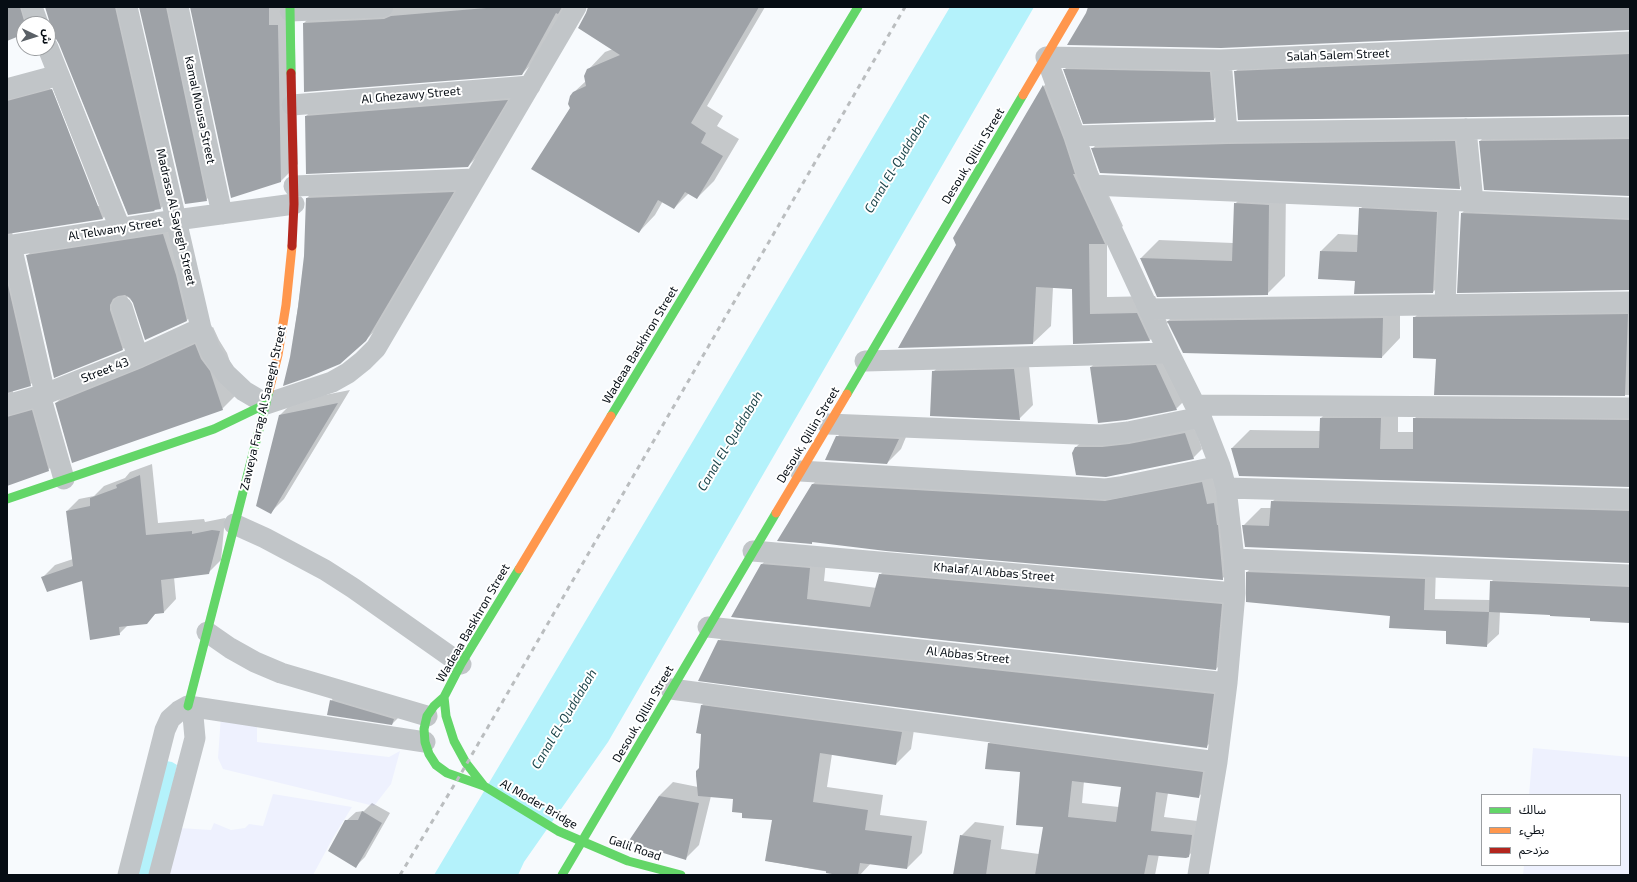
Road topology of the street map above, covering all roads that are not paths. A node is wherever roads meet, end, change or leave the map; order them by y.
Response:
1 (127, 7) edge
2 (178, 7) edge
3 (383, 7) edge
4 (576, 7) edge
5 (858, 7) edge
6 (1075, 7) edge
7 (290, 9) edge
8 (1630, 42) edge
9 (51, 56) edge
10 (1046, 57) junction
11 (1221, 60) junction
12 (59, 75) junction
13 (530, 86) junction
14 (7, 89) edge
15 (292, 105) junction
16 (1630, 127) edge
17 (1466, 129) junction
18 (1227, 132) junction
19 (1076, 136) junction
20 (476, 179) junction
21 (1091, 185) junction
22 (294, 195) junction
23 (1449, 201) junction
24 (1473, 202) junction
25 (1630, 208) edge
26 (222, 214) junction
27 (176, 220) junction
28 (120, 228) junction
29 (9, 245) edge
30 (1630, 302) edge
31 (1445, 305) junction
32 (122, 307) dead end
33 (1149, 309) junction
34 (201, 328) junction
35 (1170, 353) junction
36 (138, 357) junction
37 (865, 361) junction
38 (42, 394) junction
39 (266, 404) junction
40 (7, 405) edge
41 (1630, 408) edge
42 (1198, 411) junction
43 (828, 424) junction
44 (1220, 466) junction
45 (800, 471) junction
46 (64, 479) junction
47 (1226, 488) junction
48 (7, 499) edge
49 (1630, 499) edge
50 (234, 524) junction
51 (753, 551) junction
52 (1234, 559) junction
53 (1630, 576) edge
54 (1235, 593) junction
55 (708, 627) junction
56 (207, 632) junction
57 (461, 664) junction
58 (1227, 683) junction
59 (671, 689) junction
60 (444, 697) junction
61 (188, 706) junction
62 (427, 716) junction
63 (425, 742) junction
64 (1217, 762) junction
65 (484, 786) junction
66 (582, 842) junction
67 (128, 875) edge
68 (159, 875) edge
69 (562, 875) edge
70 (681, 875) edge
71 (1198, 875) edge

1 - 27 street, Madrasa Al Sayegh Street
2 - 26 street, Kamal Mousa Street
3 - 7 street
4 - 13 street
5 - 57 street, Wadeaa Baskhron Street
6 - 10 street, Desouk, Qillin Street
7 - 15 street, Zaweya Farag Al Saaegh Street
8 - 11 street, Salah Salem Street
9 - 12 street
10 - 11 street, Salah Salem Street
10 - 19 street
10 - 37 street, Desouk, Qillin Street
11 - 18 street
12 - 14 street
12 - 28 street
13 - 15 street, Al Ghezawy Street
13 - 20 street
15 - 22 street, Zaweya Farag Al Saaegh Street
16 - 17 street
17 - 18 street
17 - 24 street
18 - 19 street
19 - 21 street
20 - 22 street, Al Telwany Street
20 - 39 street
21 - 23 street
21 - 33 street
22 - 26 street, Al Telwany Street
22 - 39 street, Zaweya Farag Al Saaegh Street
23 - 24 street
23 - 31 street
24 - 25 street
26 - 27 street, Al Telwany Street
27 - 28 street, Al Telwany Street
27 - 34 street, Madrasa Al Sayegh Street
28 - 29 street, Al Telwany Street
29 - 38 street
30 - 31 street
31 - 33 street
32 - 36 street
33 - 35 street
34 - 36 street, Street 43
34 - 39 street, Madrasa Al Sayegh Street
35 - 37 street
35 - 42 street
36 - 38 street, Street 43
37 - 43 street, Desouk, Qillin Street
38 - 40 street, Street 43
38 - 46 street
39 - 46 street
39 - 50 street, Zaweya Farag Al Saaegh Street
41 - 42 street
42 - 43 street
42 - 44 street
43 - 45 street, Desouk, Qillin Street
44 - 45 street
44 - 47 street
45 - 51 street, Desouk, Qillin Street
46 - 48 street
47 - 49 street
47 - 52 street
50 - 56 street, Zaweya Farag Al Saaegh Street
50 - 57 street
51 - 54 street, Khalaf Al Abbas Street
51 - 55 street, Desouk, Qillin Street
52 - 53 street
52 - 54 street
54 - 58 street
55 - 58 street, Al Abbas Street
55 - 59 street, Desouk, Qillin Street
56 - 61 street, Zaweya Farag Al Saaegh Street
56 - 62 street
57 - 60 street, Wadeaa Baskhron Street
58 - 64 street
59 - 64 street
59 - 66 street, Desouk, Qillin Street
60 - 62 street, Wadeaa Baskhron Street
60 - 65 street, Wadeaa Baskhron Street
61 - 63 street
61 - 67 street
61 - 68 street
62 - 63 street
63 - 65 street
64 - 71 street
65 - 66 street, Al Moder Bridge
66 - 69 street, Desouk, Qillin Street
66 - 70 street, Galil Road

